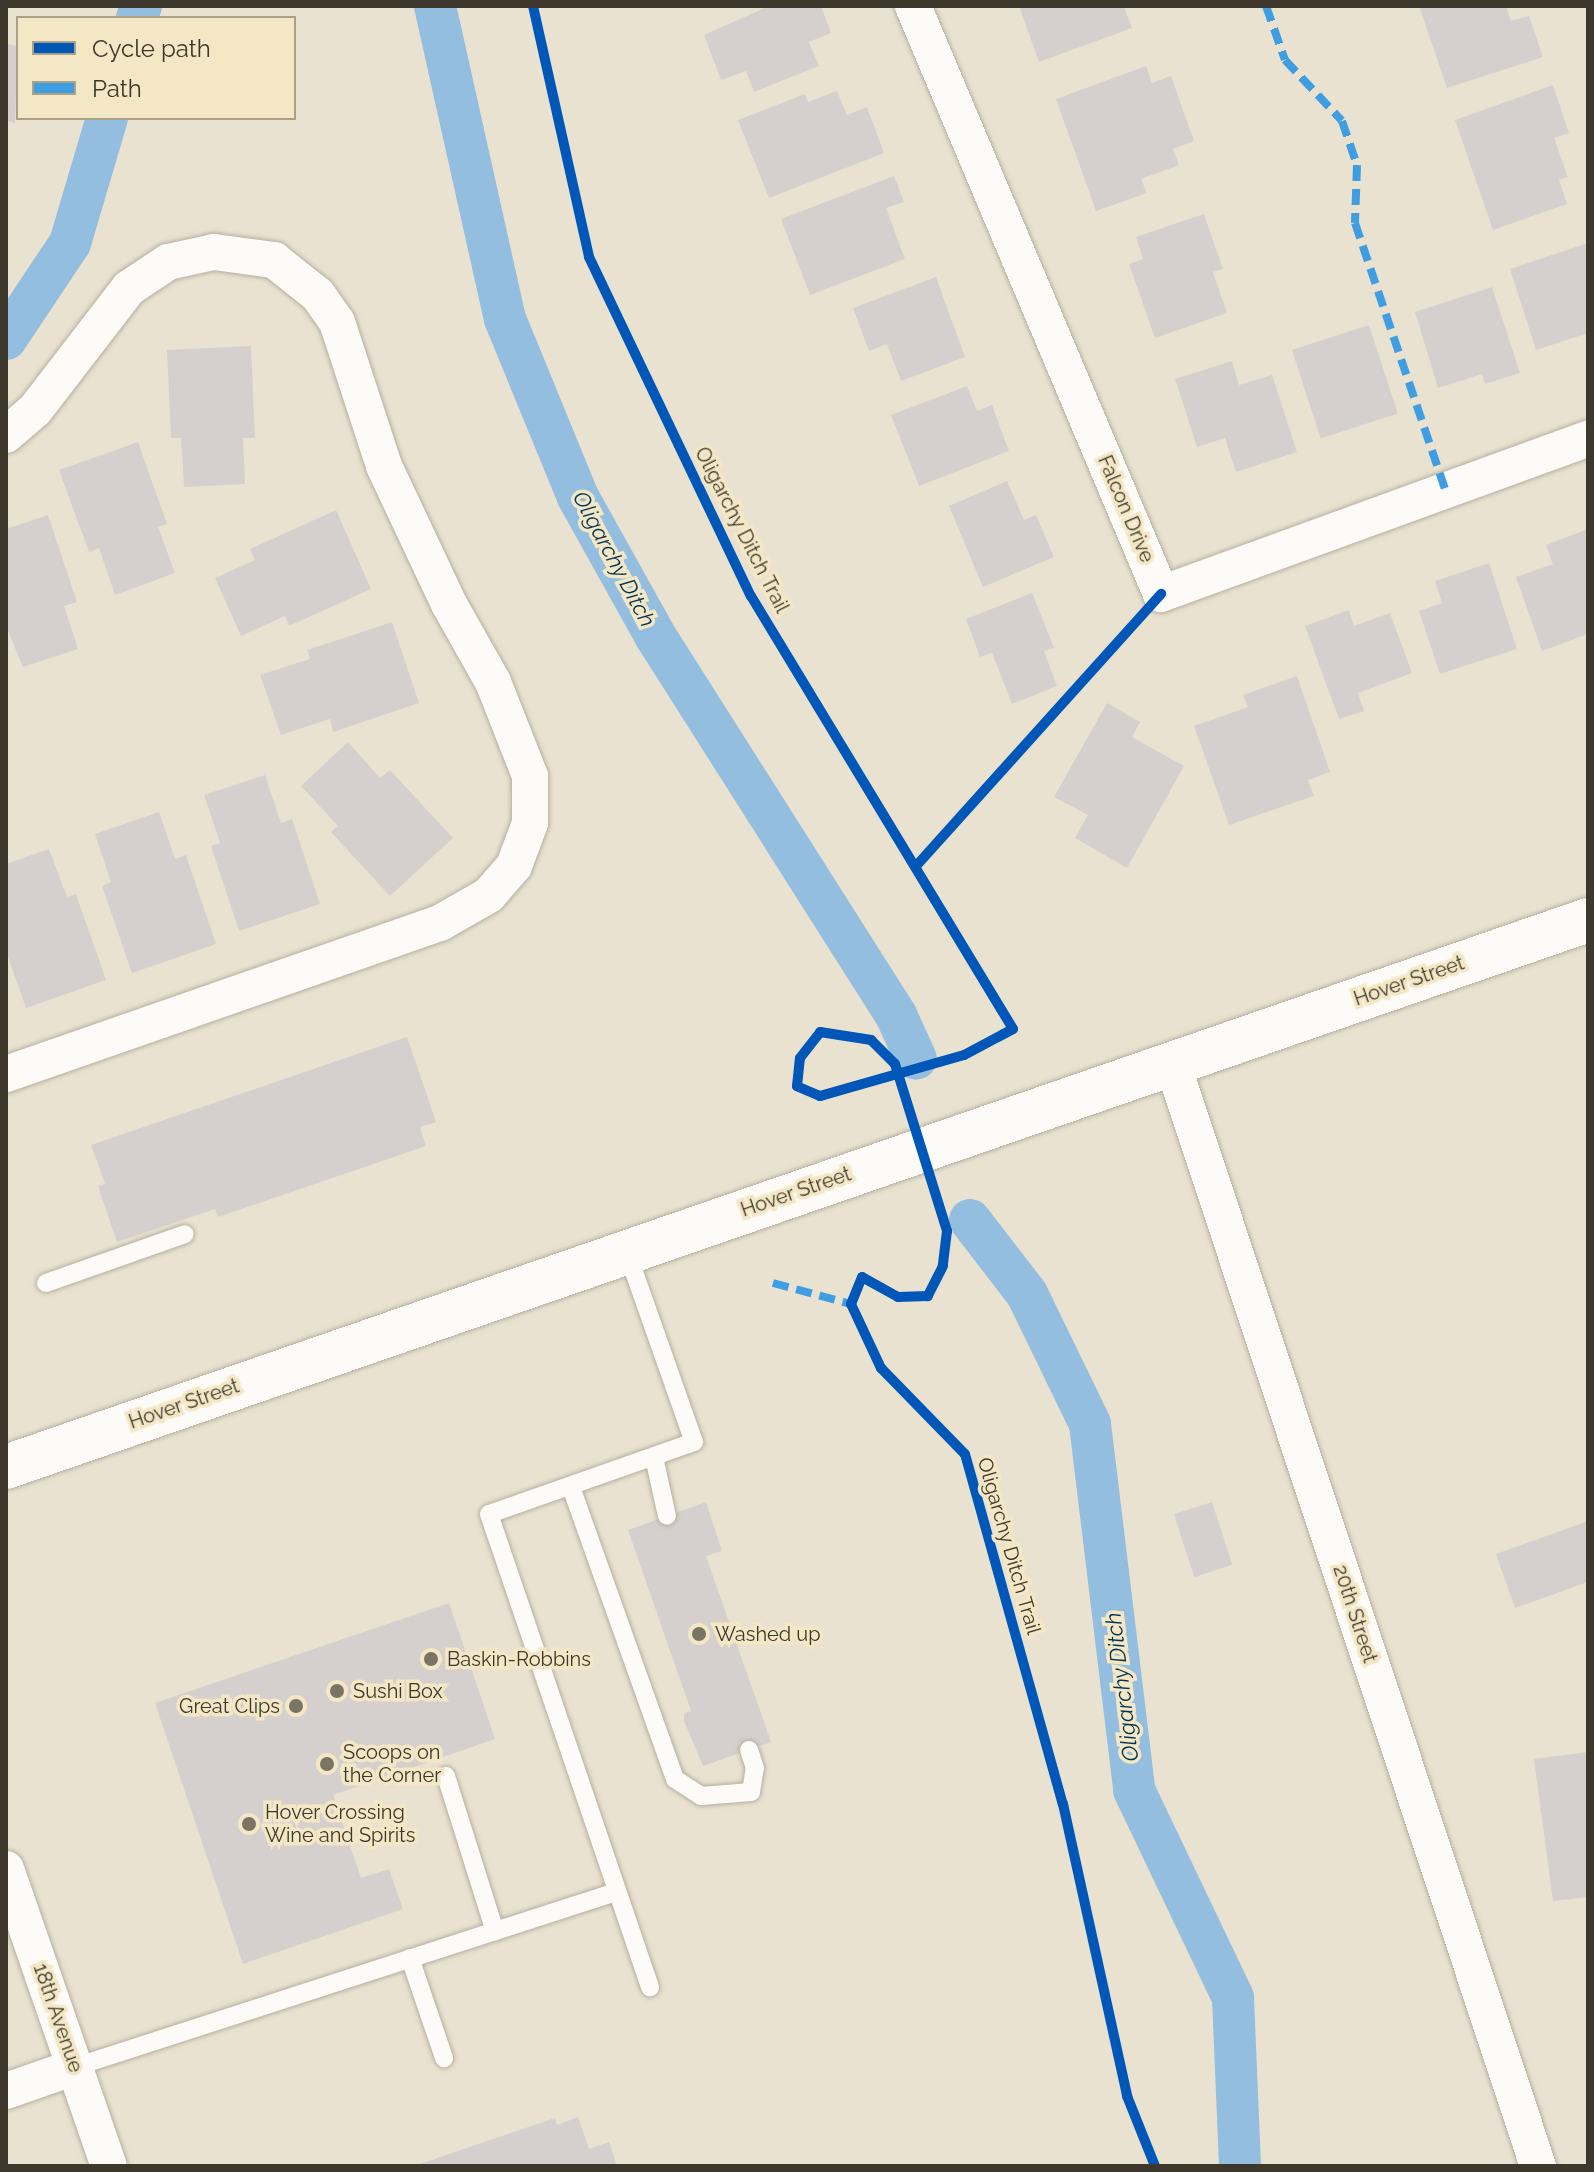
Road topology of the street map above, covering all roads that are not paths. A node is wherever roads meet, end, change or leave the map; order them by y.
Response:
1 (913, 6) edge
2 (6, 435) edge
3 (1588, 439) edge
4 (1588, 920) edge
5 (1172, 1062) junction
6 (6, 1074) edge
7 (185, 1234) dead end
8 (627, 1252) junction
9 (46, 1283) dead end
10 (654, 1457) junction
11 (6, 1467) edge
12 (571, 1487) junction
13 (667, 1516) dead end
14 (749, 1750) dead end
15 (446, 1776) dead end
16 (6, 1869) edge
17 (616, 1892) junction
18 (495, 1931) junction
19 (410, 1958) junction
20 (650, 1987) dead end
21 (444, 2058) dead end
22 (75, 2067) junction
23 (6, 2091) edge
24 (109, 2166) edge
25 (1538, 2166) edge

1 - 3 street, Falcon Drive
2 - 6 street
4 - 5 main road, Hover Street
5 - 8 main road, Hover Street
5 - 25 street, 20th Street
7 - 9 lane
8 - 10 lane
8 - 11 main road, Hover Street
10 - 12 lane
10 - 13 lane
12 - 14 lane
12 - 17 lane
15 - 18 lane
16 - 22 street, 18th Avenue
17 - 18 lane
17 - 20 lane
18 - 19 lane
19 - 21 lane
19 - 22 lane
22 - 23 street
22 - 24 street, 18th Avenue

